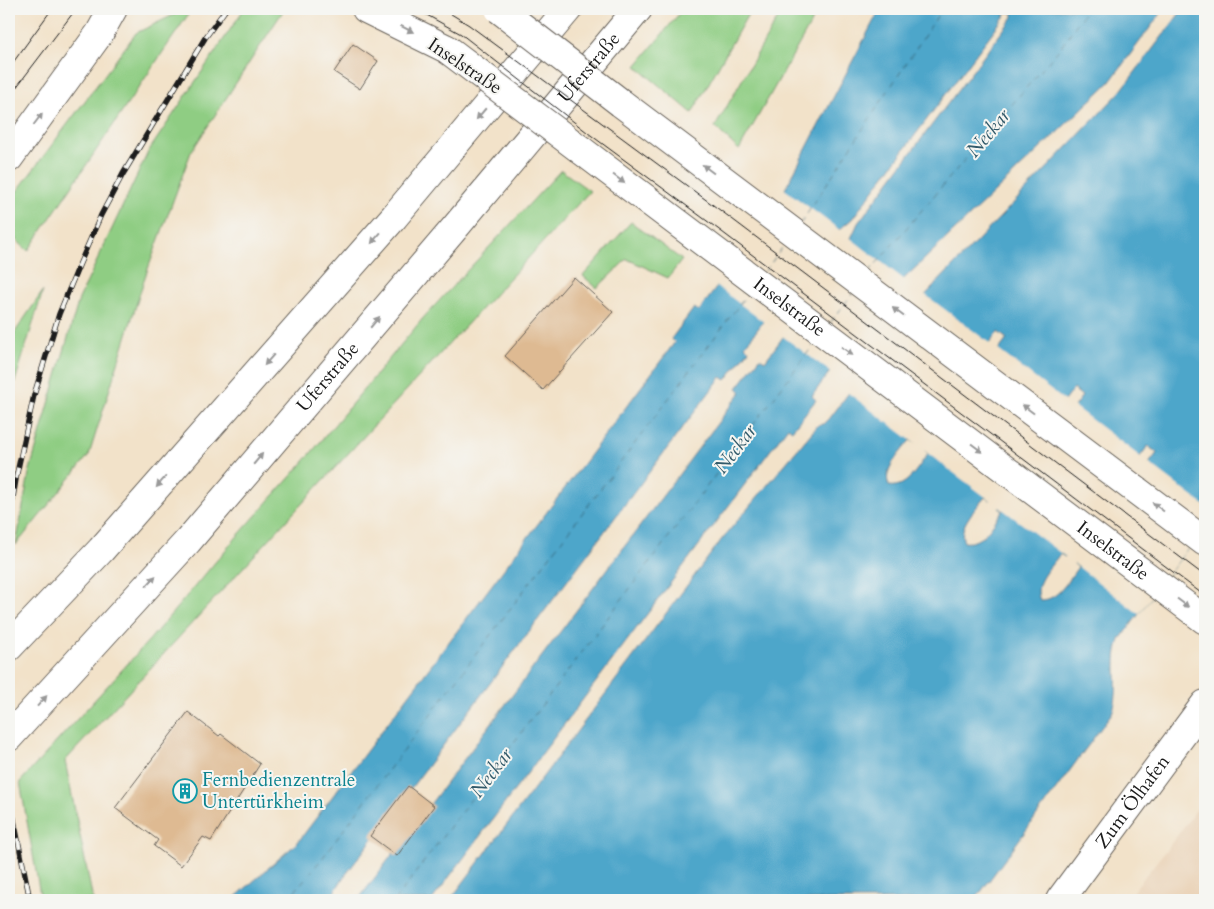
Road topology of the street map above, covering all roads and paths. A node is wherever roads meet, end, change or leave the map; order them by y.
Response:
1 (113, 9) edge
2 (135, 9) edge
3 (366, 9) edge
4 (499, 9) edge
5 (568, 9) edge
6 (638, 9) edge
7 (99, 34) junction
8 (9, 158) edge
9 (1201, 539) edge
10 (1205, 620) edge
11 (9, 647) edge
12 (1205, 704) edge
13 (9, 737) edge
14 (1060, 900) edge

1 - 7 main road
2 - 7 main road
3 -> 10 main road, Inselstraße, bridge
9 -> 4 main road, bridge
5 -> 11 main road
13 -> 6 main road, Uferstraße
8 -> 7 main road
12 - 14 main road, Zum Ölhafen

